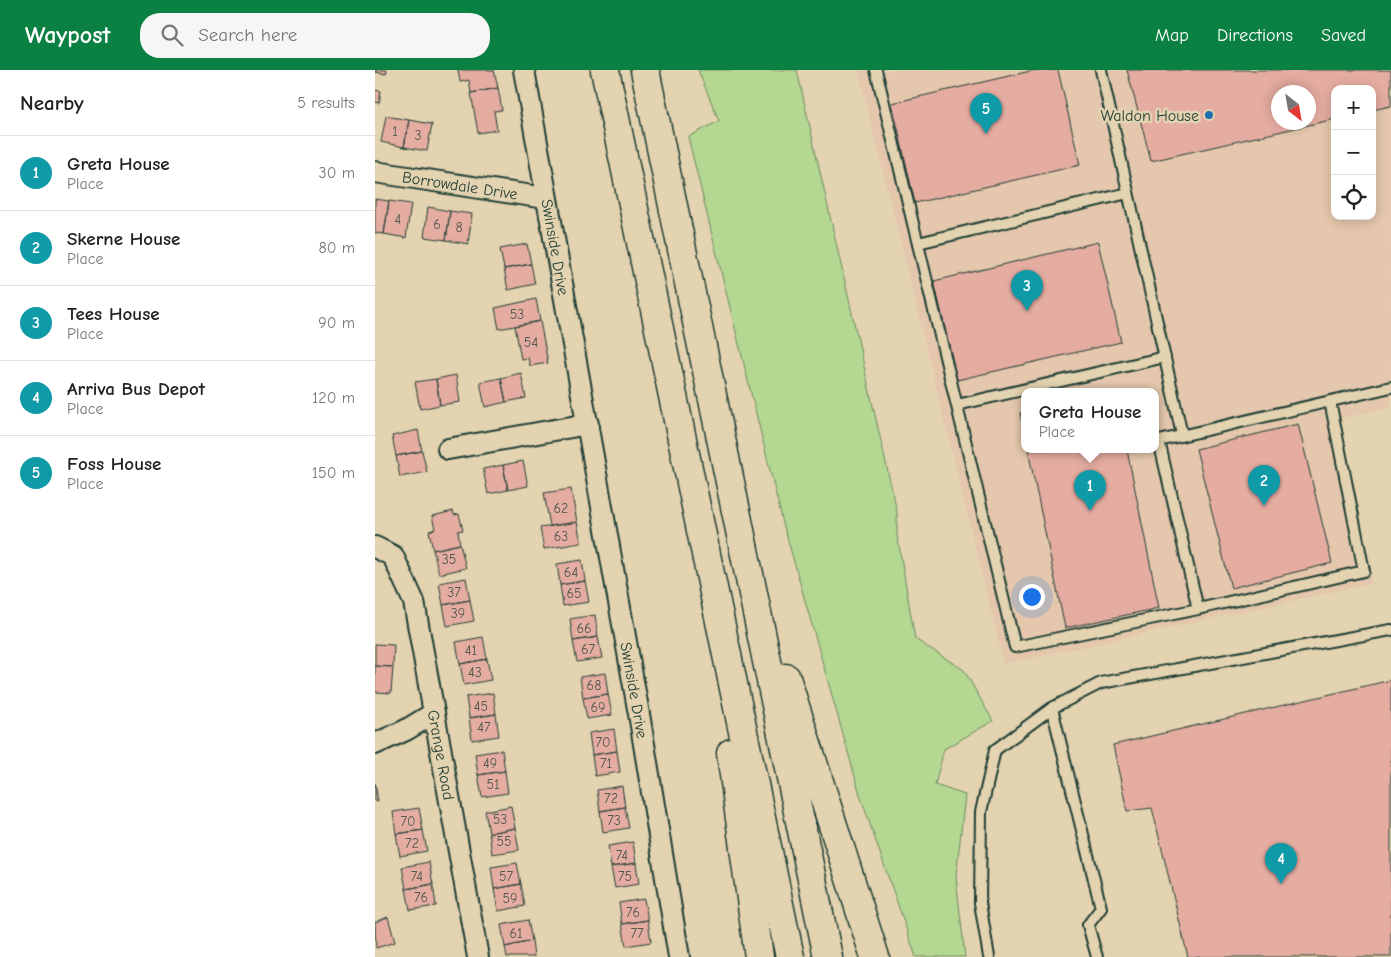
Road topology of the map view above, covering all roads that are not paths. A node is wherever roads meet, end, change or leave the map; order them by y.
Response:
1 (524, 70) edge
2 (605, 70) edge
3 (645, 70) edge
4 (876, 70) edge
5 (1101, 70) edge
6 (375, 172) edge
7 (1128, 193) junction
8 (545, 198) junction
9 (918, 243) junction
10 (1165, 358) junction
11 (1391, 387) edge
12 (1032, 388) edge
13 (1021, 391) edge
14 (1330, 401) junction
15 (957, 405) junction
16 (588, 424) junction
17 (1182, 435) junction
18 (448, 449) dead end
19 (741, 538) junction
20 (375, 546) edge
21 (704, 546) junction
22 (384, 557) edge
23 (1197, 609) junction
24 (1391, 630) edge
25 (1052, 708) junction
26 (434, 713) junction
27 (375, 744) edge
28 (473, 956) edge
29 (679, 957) edge
30 (759, 957) edge
31 (790, 957) edge
32 (828, 957) edge
33 (875, 957) edge
34 (989, 957) edge
35 (1097, 957) edge

1 - 8 street, Swinside Drive
2 - 21 highway
3 - 19 highway
4 - 9 lane
5 - 7 lane
6 - 8 street, Borrowdale Drive
7 - 9 lane
7 - 10 lane
8 - 16 street, Swinside Drive
9 - 15 lane
10 - 12 lane
10 - 17 lane
11 - 14 lane
13 - 15 lane
14 - 17 lane
14 - 23 lane
15 - 23 lane
16 - 18 street
16 - 29 street, Swinside Drive
17 - 23 lane
19 - 32 highway
19 - 33 highway
20 - 22 street, Grange Road
21 - 30 highway
21 - 31 highway
22 - 26 street, Grange Road
24 - 25 lane
25 - 34 lane
25 - 35 lane
26 - 27 street
26 - 28 street, Grange Road

